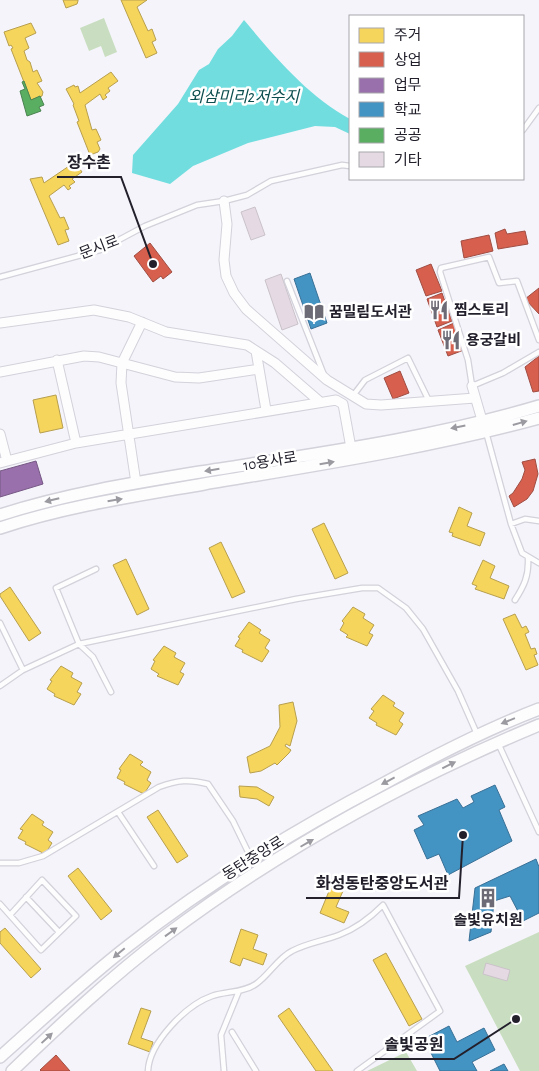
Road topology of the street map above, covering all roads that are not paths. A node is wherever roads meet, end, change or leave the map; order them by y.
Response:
1 (539, 108) edge
2 (524, 129) edge
3 (349, 166) edge
4 (224, 202) junction
5 (0, 277) edge
6 (287, 281) dead end
7 (142, 322) junction
8 (0, 323) edge
9 (539, 340) edge
10 (256, 351) junction
11 (539, 352) edge
12 (57, 360) junction
13 (122, 363) junction
14 (259, 369) junction
15 (0, 372) edge
16 (327, 380) junction
17 (472, 386) junction
18 (352, 397) junction
19 (475, 398) junction
20 (319, 401) junction
21 (429, 402) junction
22 (539, 406) edge
23 (266, 410) junction
24 (539, 418) edge
25 (484, 427) junction
26 (0, 434) edge
27 (128, 434) junction
28 (76, 443) junction
29 (351, 448) junction
30 (4, 462) edge
31 (136, 483) junction
32 (0, 515) edge
33 (539, 521) edge
34 (511, 524) junction
35 (0, 528) edge
36 (528, 558) junction
37 (539, 563) edge
38 (96, 569) dead end
39 (515, 600) dead end
40 (0, 623) edge
41 (79, 644) junction
42 (24, 670) junction
43 (0, 686) edge
44 (111, 692) dead end
45 (539, 709) edge
46 (539, 724) edge
47 (477, 734) junction
48 (497, 742) junction
49 (118, 812) junction
50 (539, 832) edge
51 (251, 858) junction
52 (0, 863) edge
53 (154, 866) dead end
54 (26, 897) junction
55 (0, 904) edge
56 (10, 915) junction
57 (59, 932) junction
58 (239, 991) junction
59 (232, 1032) dead end
60 (0, 1057) edge
61 (12, 1071) edge
62 (148, 1071) edge
63 (224, 1071) edge
64 (256, 1071) edge
65 (357, 1071) edge

1 - 2 lane
3 - 4 lane, 문시로
4 - 5 lane, 문시로
4 - 16 street
6 - 16 lane
7 - 8 street
7 - 10 street
7 - 13 street
9 - 17 lane
10 - 14 street
10 - 20 street
11 - 17 lane
12 - 13 street
12 - 15 street
12 - 28 street
13 - 14 street
13 - 27 street
14 - 23 street
16 - 18 street
17 - 19 street
18 - 21 street
18 - 21 lane
19 - 21 street
19 - 25 street
20 - 23 street
20 - 29 street
22 - 25 street, 10용사로
23 - 27 street
25 -> 24 street, 10용사로
25 -> 29 street, 10용사로
25 - 34 lane
35 -> 25 street, 10용사로
26 - 30 street
27 - 28 street
27 - 31 street
28 - 30 street
29 -> 31 street, 10용사로
31 -> 32 street, 10용사로
33 - 34 lane
34 - 36 lane
36 - 37 lane
36 - 39 lane
38 - 41 lane
40 - 42 lane
41 - 42 lane
41 - 44 lane
41 - 47 lane
42 - 43 lane
45 -> 47 street, 동탄중앙로
46 - 48 street, 동탄중앙로
47 -> 51 street, 동탄중앙로
48 - 50 lane
61 -> 48 street, 동탄중앙로
49 - 51 lane
49 - 52 lane
49 - 53 lane
51 -> 60 street, 동탄중앙로
54 - 56 lane
54 - 57 lane
54 - 57 lane
55 - 56 lane
56 - 57 lane
58 - 62 lane
58 - 63 lane
58 - 65 lane
59 - 64 lane

